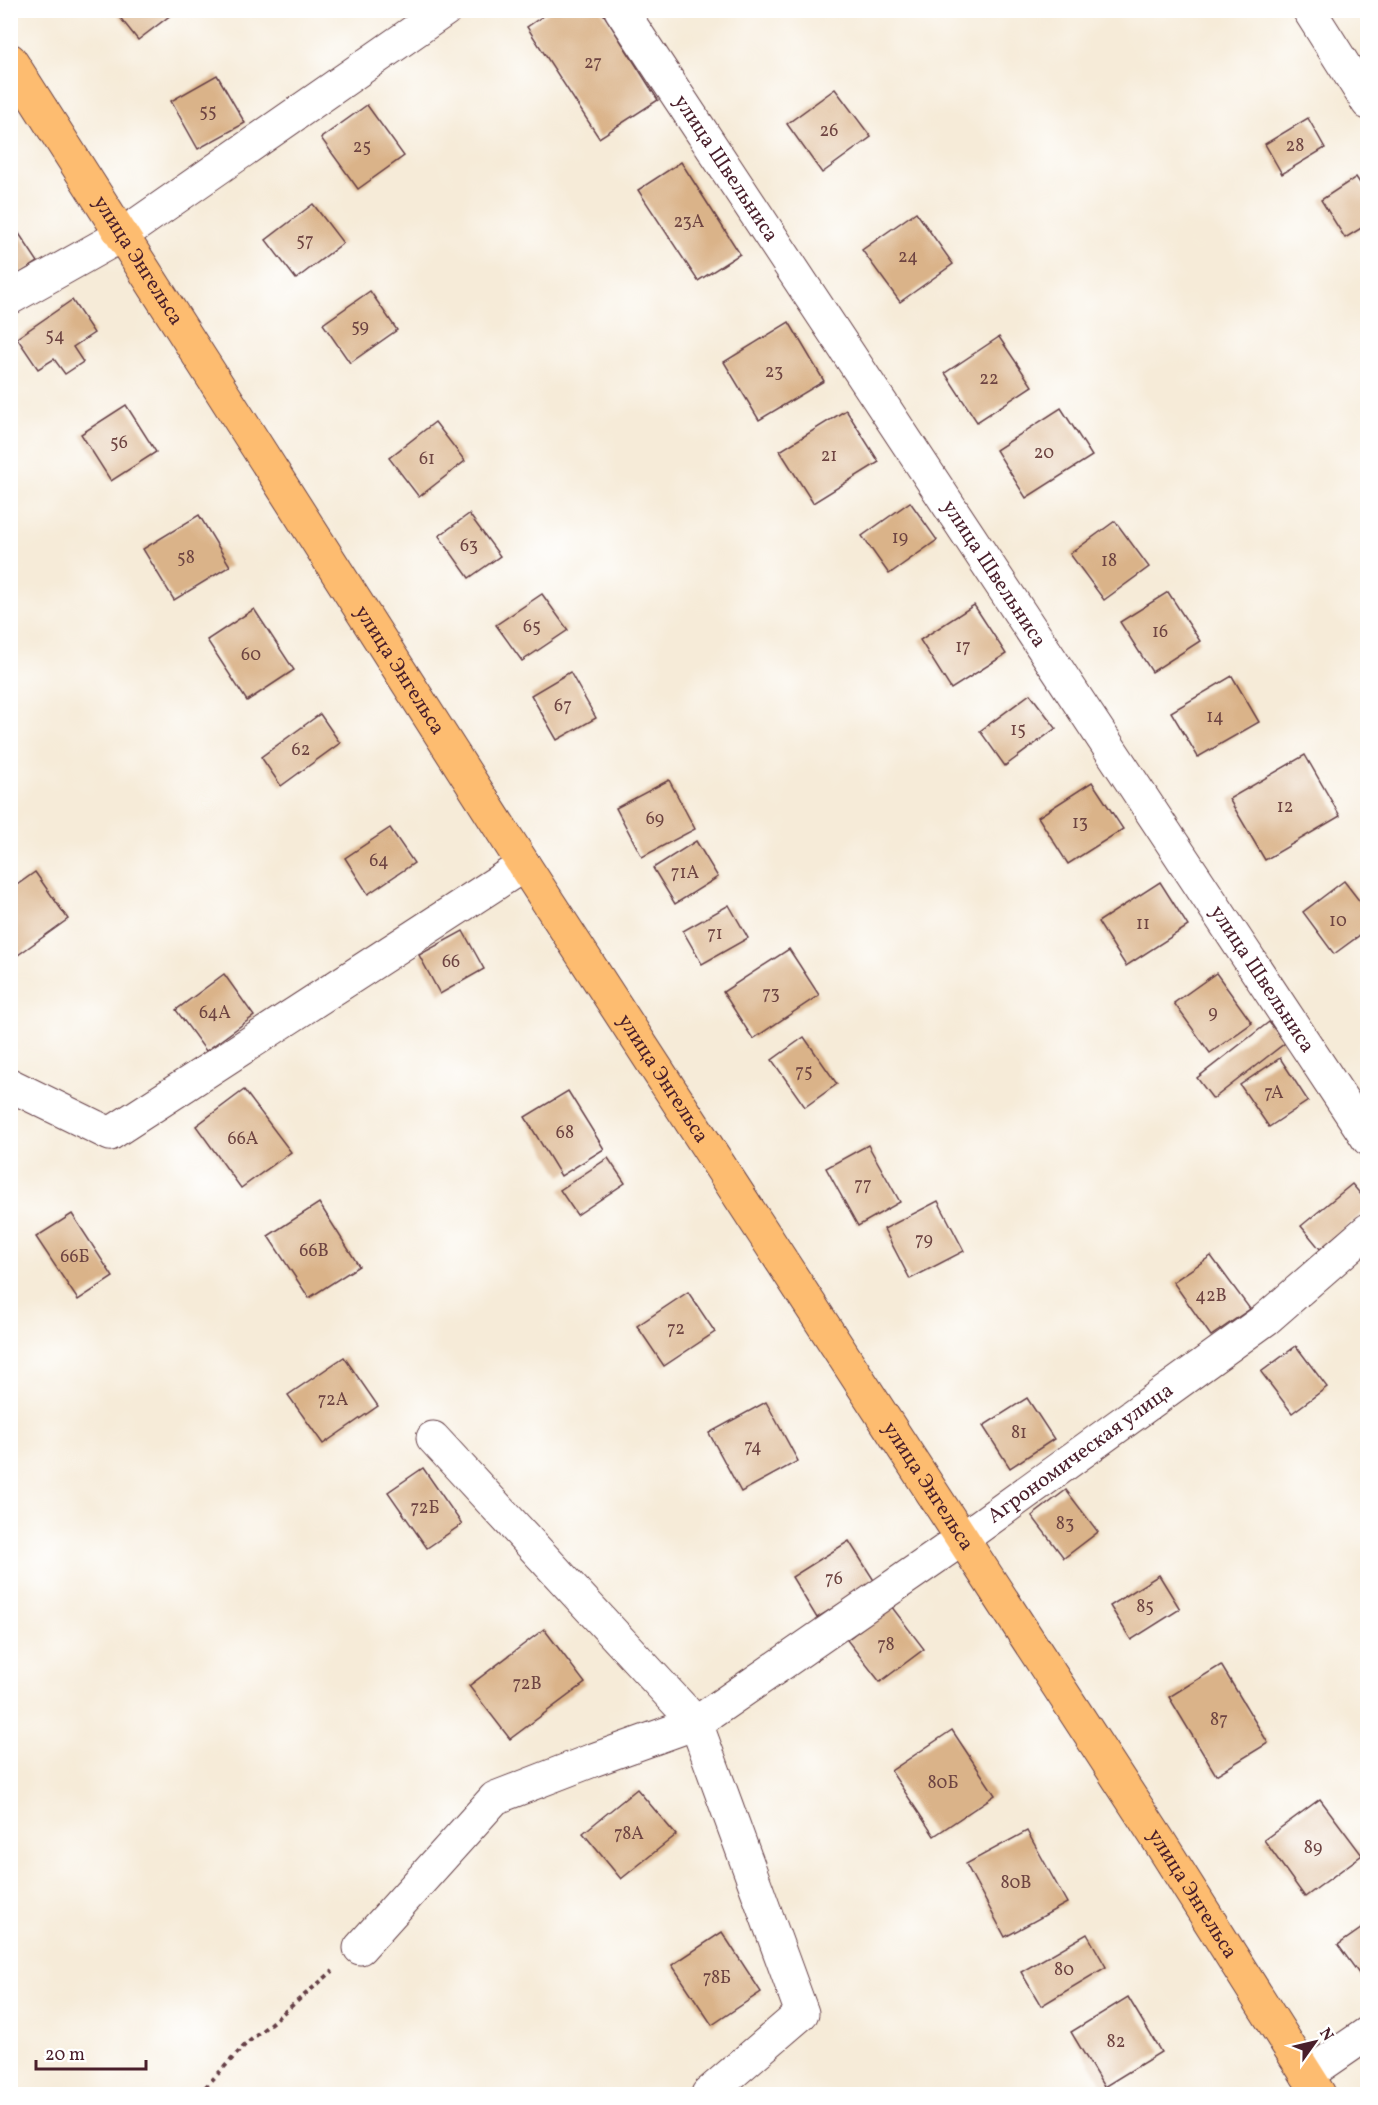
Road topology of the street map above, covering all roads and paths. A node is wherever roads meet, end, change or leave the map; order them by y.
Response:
1 (445, 10) edge
2 (621, 10) edge
3 (1310, 10) edge
4 (10, 60) edge
5 (1368, 104) edge
6 (122, 235) junction
7 (10, 298) edge
8 (524, 864) junction
9 (10, 1085) edge
10 (1368, 1139) edge
11 (1368, 1230) edge
12 (433, 1438) dead end
13 (962, 1539) junction
14 (696, 1723) junction
15 (360, 1948) joint
16 (1368, 2033) edge
17 (1313, 2085) edge
18 (199, 2094) edge
19 (708, 2094) edge

1 - 6 street
2 - 10 street, улица Швельниса
3 - 5 street
4 - 6 main road, улица Энгельса
6 - 7 street
6 - 8 main road, улица Энгельса
8 - 9 street
8 - 13 main road, улица Энгельса
11 - 13 street, Агрономическая улица
12 - 14 street
13 - 14 street, Агрономическая улица
13 - 17 main road, улица Энгельса
14 - 15 street, Агрономическая улица
14 - 19 street
15 - 18 path
16 - 17 street

